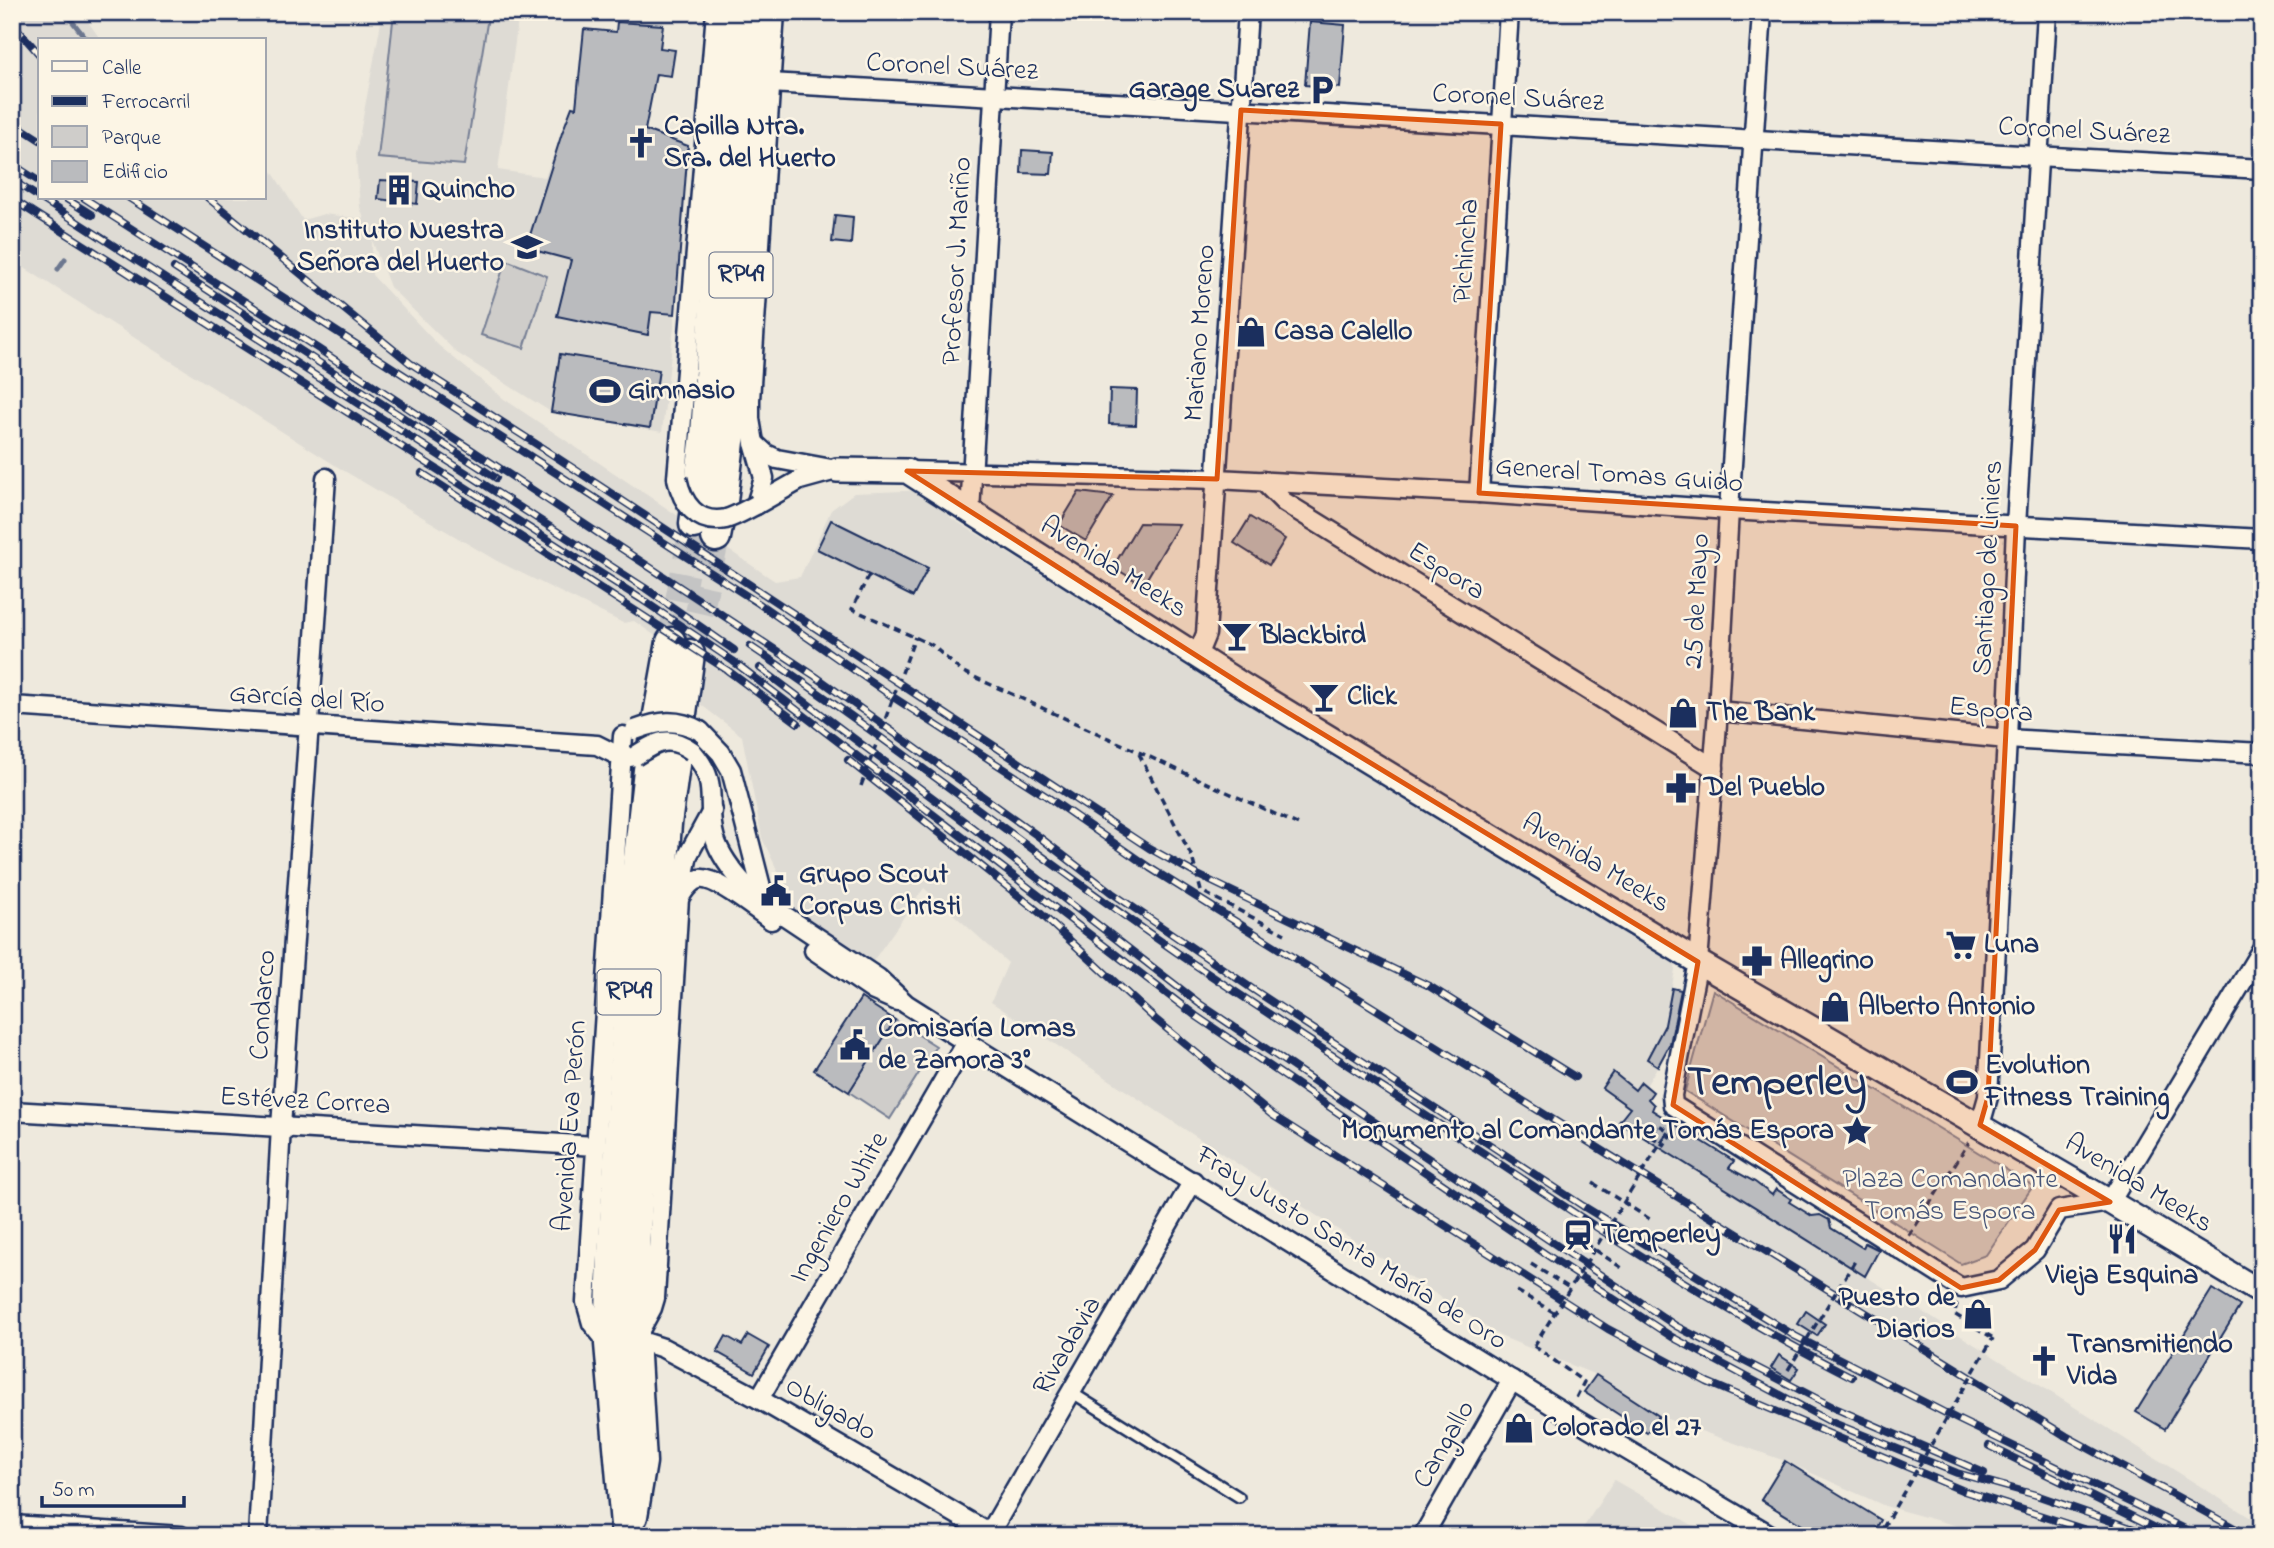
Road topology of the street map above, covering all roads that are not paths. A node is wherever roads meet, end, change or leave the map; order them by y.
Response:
1 (716, 12) edge
2 (734, 12) edge
3 (757, 12) edge
4 (775, 12) edge
5 (999, 12) edge
6 (1248, 12) edge
7 (1509, 12) edge
8 (1762, 12) edge
9 (2047, 12) edge
10 (770, 83) junction
11 (994, 97) junction
12 (1241, 110) junction
13 (1501, 124) junction
14 (1754, 139) junction
15 (2040, 155) junction
16 (2262, 169) edge
17 (754, 443) junction
18 (837, 470) junction
19 (907, 471) junction
20 (972, 472) junction
21 (327, 478) dead end
22 (1217, 479) junction
23 (1263, 481) junction
24 (1479, 493) junction
25 (756, 505) junction
26 (1729, 510) junction
27 (970, 512) junction
28 (2016, 526) junction
29 (2262, 539) edge
30 (680, 648) tunnel mouth
31 (1198, 656) junction
32 (12, 706) edge
33 (1718, 711) junction
34 (310, 726) junction
35 (629, 733) junction
36 (2007, 739) junction
37 (597, 745) junction
38 (2262, 753) edge
39 (629, 757) junction
40 (1714, 768) junction
41 (712, 811) junction
42 (679, 898) junction
43 (763, 909) junction
44 (2259, 961) edge
45 (1698, 962) junction
46 (966, 1042) junction
47 (12, 1111) edge
48 (1980, 1125) junction
49 (281, 1127) junction
50 (596, 1146) junction
51 (1193, 1181) junction
52 (2110, 1202) junction
53 (2262, 1293) edge
54 (622, 1341) junction
55 (1512, 1380) junction
56 (1071, 1392) junction
57 (759, 1399) junction
58 (1239, 1497) dead end
59 (12, 1525) edge
60 (990, 1535) edge
61 (181, 1536) edge
62 (258, 1536) edge
63 (627, 1536) edge
64 (1423, 1536) edge
65 (1772, 1536) edge

1 - 25 street, bridge
2 - 3 main road, RP49
4 - 10 street
5 - 11 street, Profesor J. Mariño
6 - 12 street, Mariano Moreno
7 - 13 street, Pichincha
8 - 14 street, 25 de Mayo
9 - 15 street, Santiago de Liniers
10 - 11 street, Coronel Suárez
10 - 17 street
11 - 12 street, Coronel Suárez
11 - 20 street, Profesor J. Mariño
12 - 13 street, Coronel Suárez
12 - 22 street, Mariano Moreno
13 - 14 street, Coronel Suárez
13 - 24 street, Pichincha
14 - 15 street, Coronel Suárez
14 - 26 street, 25 de Mayo
15 - 16 street, Coronel Suárez
15 - 28 street, Santiago de Liniers
17 - 18 street
17 - 25 street
18 - 19 street
18 - 25 street
19 - 20 street, General Tomas Guido
19 - 27 street, Avenida Meeks
20 - 22 street, General Tomas Guido
20 - 27 street, Profesor J. Mariño
21 - 34 street, Condarco
22 - 23 street, General Tomas Guido
22 - 31 street, Mariano Moreno
23 - 24 street, General Tomas Guido
23 - 40 street, Espora
24 - 26 street, General Tomas Guido
26 - 28 street, General Tomas Guido
26 - 33 street, 25 de Mayo
27 - 31 street, Avenida Meeks
28 - 29 street, General Tomas Guido
28 - 36 street, Santiago de Liniers
30 - 54 main road, RP49
31 - 45 street, Avenida Meeks
32 - 34 street, García del Río
33 - 36 street, Espora
33 - 40 street, 25 de Mayo
34 - 37 street, García del Río
34 - 49 street, Condarco
35 - 37 street, García del Río
35 - 39 street, Avenida Eva Perón
35 - 43 street, García del Río, bridge
36 - 38 street, Espora
36 - 48 street, Santiago de Liniers
37 - 39 street, García del Río
39 - 41 street, bridge
39 - 50 street, Avenida Eva Perón
40 - 45 street, 25 de Mayo
41 - 42 street
41 - 43 street
42 - 43 street, Fray Justo Santa María de Oro
42 - 54 street
43 - 46 street, Fray Justo Santa María de Oro
44 - 52 street
45 - 48 street, Avenida Meeks
45 - 52 street, 25 de Mayo
46 - 51 street, Fray Justo Santa María de Oro
46 - 57 street, Ingeniero White
47 - 49 street, Estévez Correa
48 - 52 street, Avenida Meeks
49 - 50 street, Estévez Correa
49 - 62 street, Condarco
50 - 54 street, Avenida Eva Perón
51 - 55 street, Fray Justo Santa María de Oro
51 - 56 street, Rivadavia
52 - 53 street, Avenida Meeks
54 - 57 street, Obligado
54 - 63 main road, RP49
55 - 64 street, Cangallo
55 - 65 street, Fray Justo Santa María de Oro
56 - 58 lane
56 - 60 street, Rivadavia
57 - 60 street, Obligado
59 - 61 street

